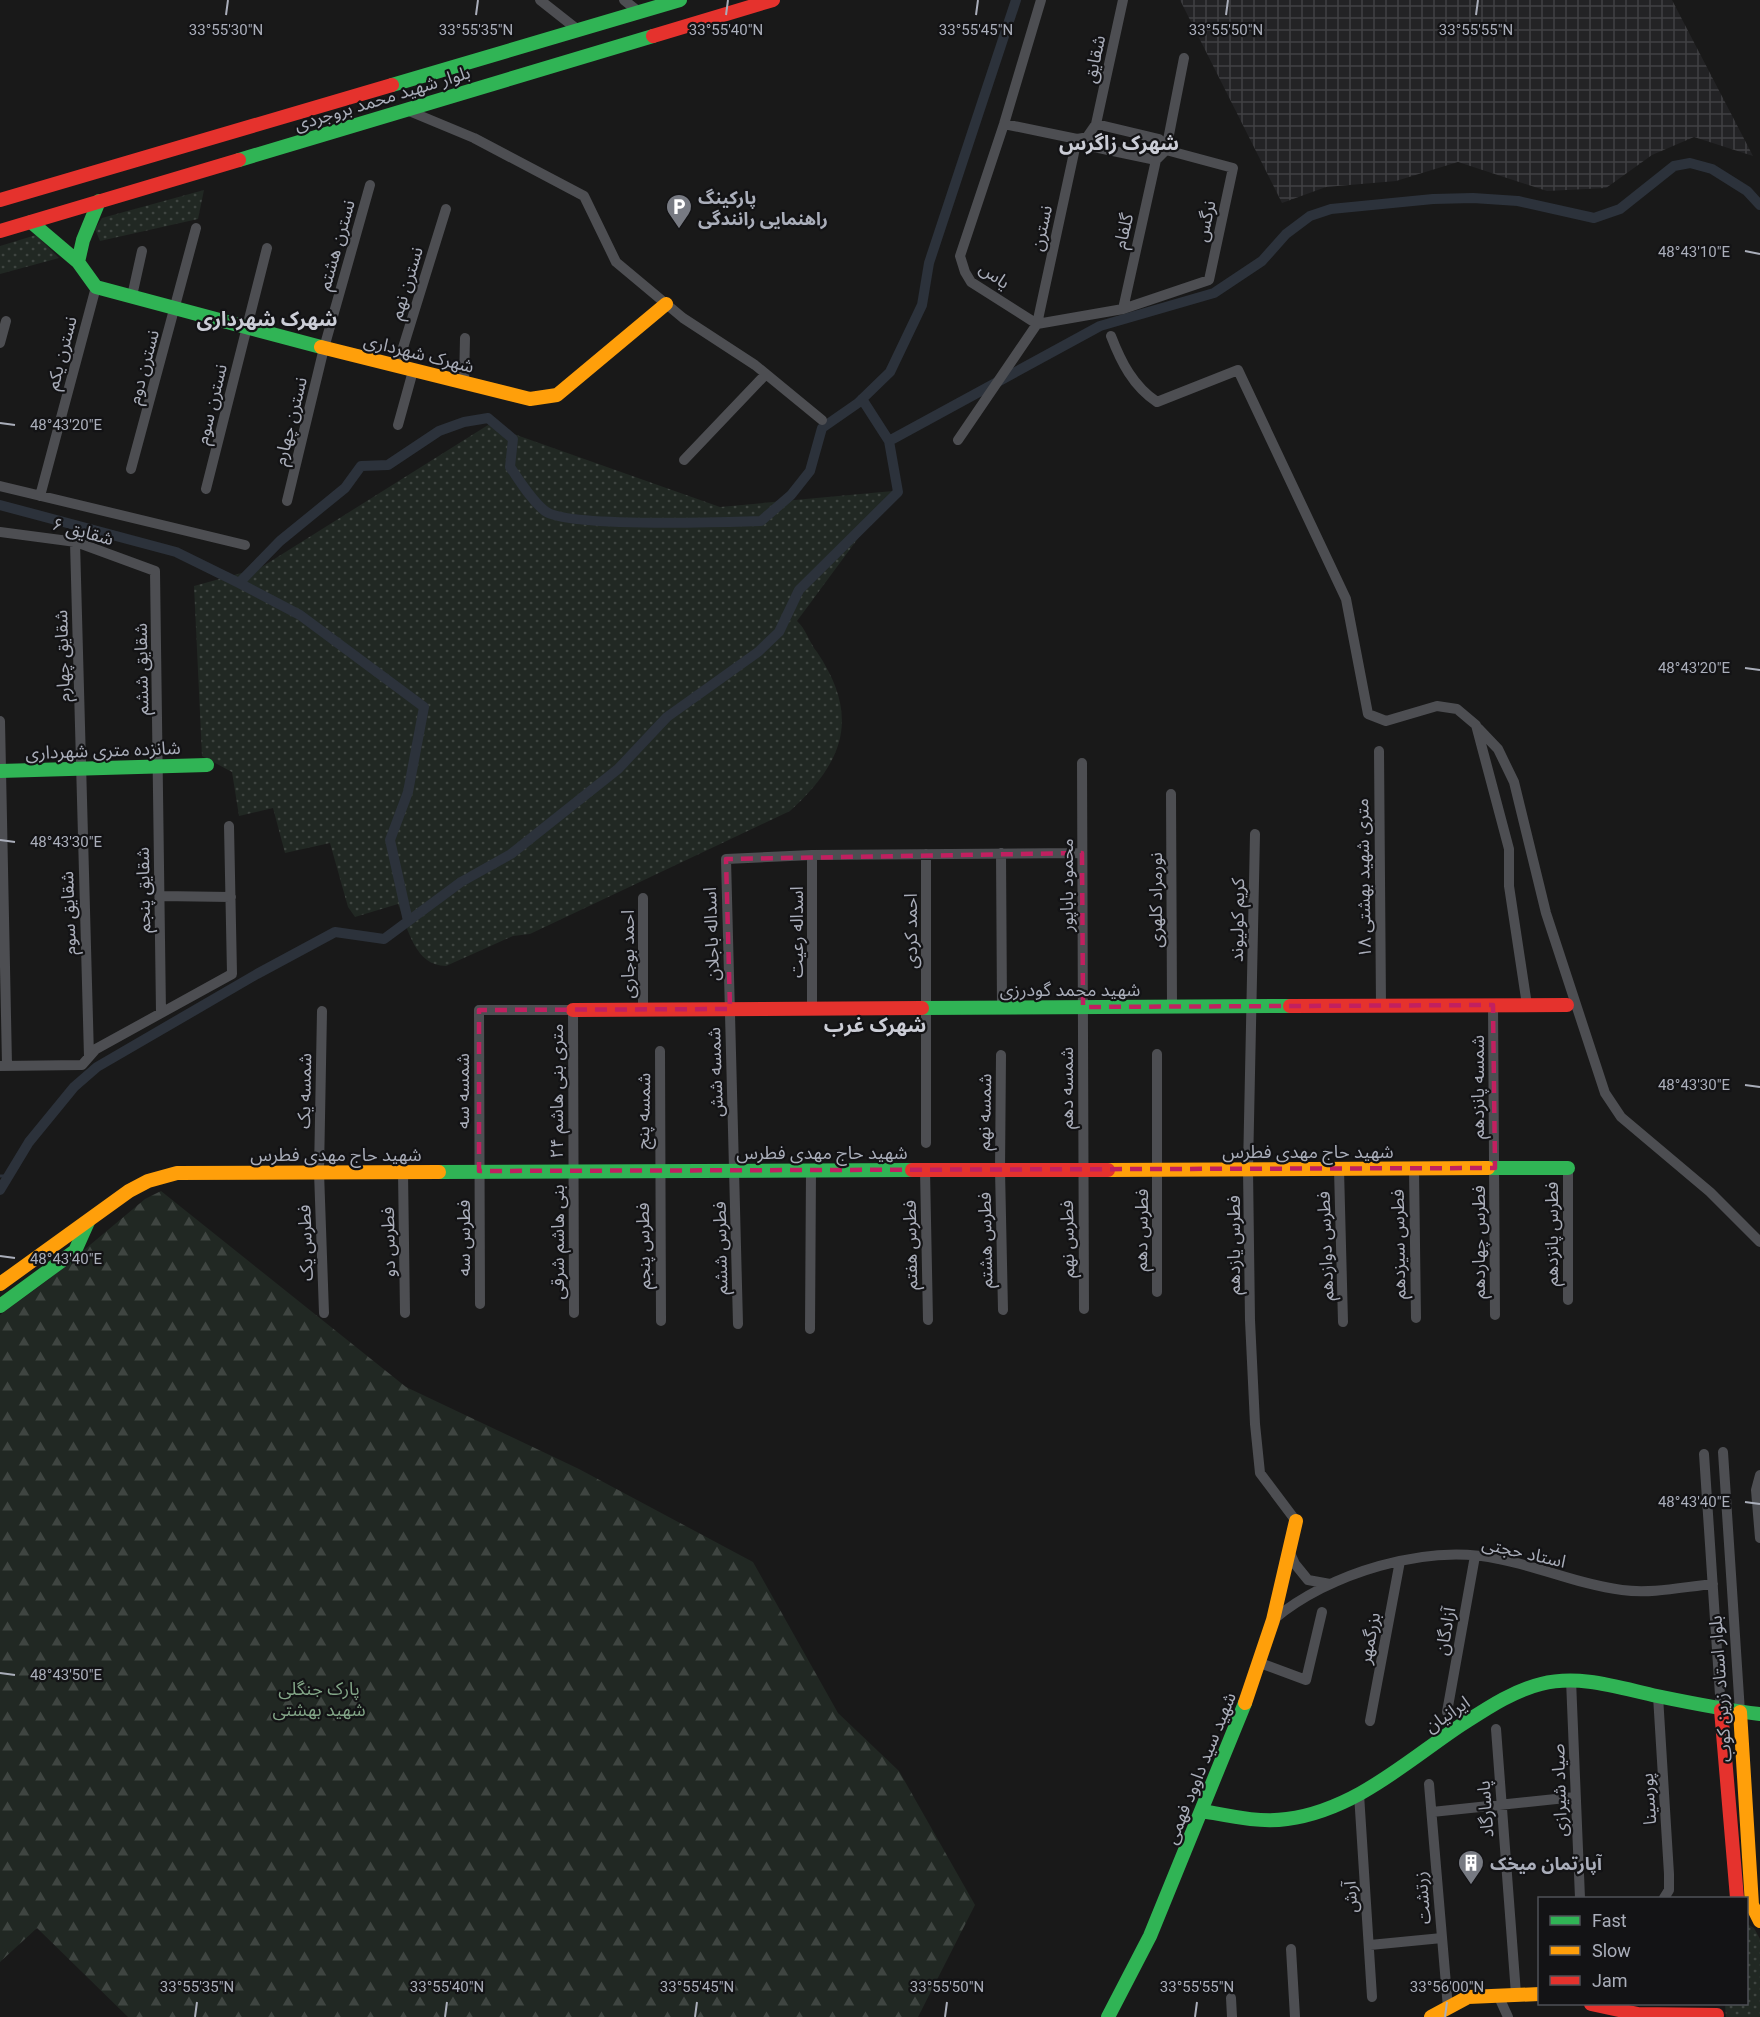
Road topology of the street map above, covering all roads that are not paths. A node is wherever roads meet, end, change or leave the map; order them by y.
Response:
1 (540, 0) edge
2 (624, 0) edge
3 (680, 0) edge
4 (773, 0) edge
5 (1041, 0) edge
6 (1124, 0) edge
7 (639, 12) junction
8 (578, 30) junction
9 (1184, 58) dead end
10 (406, 110) junction
11 (1004, 124) junction
12 (1096, 124) junction
13 (1082, 138) junction
14 (1166, 150) junction
15 (1156, 160) junction
16 (370, 185) dead end
17 (0, 200) edge
18 (99, 201) junction
19 (446, 210) dead end
20 (31, 222) junction
21 (196, 228) dead end
22 (0, 231) edge
23 (267, 248) dead end
24 (142, 251) dead end
25 (78, 262) junction
26 (96, 287) junction
27 (132, 296) junction
28 (666, 304) junction
29 (176, 308) junction
30 (1123, 309) junction
31 (6, 321) dead end
32 (1037, 324) junction
33 (248, 327) junction
34 (1111, 336) dead end
35 (465, 338) dead end
36 (0, 343) edge
37 (324, 348) junction
38 (397, 366) junction
39 (413, 371) junction
40 (766, 374) junction
41 (464, 383) junction
42 (822, 420) dead end
43 (398, 425) dead end
44 (958, 440) dead end
45 (684, 460) dead end
46 (132, 469) dead end
47 (0, 486) edge
48 (206, 489) dead end
49 (40, 496) junction
50 (287, 501) dead end
51 (0, 532) edge
52 (75, 542) junction
53 (245, 545) dead end
54 (155, 571) joint
55 (0, 721) edge
56 (1476, 725) junction
57 (1379, 751) dead end
58 (1082, 763) dead end
59 (207, 765) dead end
60 (159, 766) junction
61 (81, 769) junction
62 (1, 771) edge
63 (1172, 794) dead end
64 (229, 826) dead end
65 (1255, 834) dead end
66 (1001, 853) junction
67 (1082, 853) junction
68 (926, 854) junction
69 (812, 855) junction
70 (160, 896) junction
71 (231, 897) junction
72 (643, 898) dead end
73 (1493, 1005) junction
74 (1527, 1005) junction
75 (1567, 1005) dead end
76 (1252, 1006) junction
77 (1381, 1006) junction
78 (1083, 1007) junction
79 (1172, 1007) junction
80 (927, 1008) junction
81 (1002, 1008) junction
82 (730, 1009) junction
83 (812, 1009) junction
84 (573, 1010) junction
85 (643, 1010) junction
86 (322, 1011) dead end
87 (161, 1013) junction
88 (660, 1051) dead end
89 (1157, 1054) dead end
90 (1001, 1055) dead end
91 (89, 1057) junction
92 (3, 1066) edge
93 (926, 1143) dead end
94 (1414, 1168) junction
95 (1495, 1168) junction
96 (1568, 1168) joint
97 (1158, 1169) junction
98 (1248, 1169) junction
99 (1339, 1169) junction
100 (811, 1170) junction
101 (925, 1170) junction
102 (1000, 1170) junction
103 (1083, 1170) junction
104 (573, 1171) junction
105 (659, 1171) junction
106 (734, 1171) junction
107 (319, 1172) junction
108 (404, 1172) junction
109 (479, 1172) junction
110 (90, 1220) junction
111 (1760, 1242) edge
112 (0, 1284) edge
113 (1157, 1292) dead end
114 (1568, 1300) dead end
115 (480, 1304) dead end
116 (0, 1306) edge
117 (1084, 1309) dead end
118 (1003, 1310) dead end
119 (324, 1313) dead end
120 (405, 1313) dead end
121 (574, 1313) dead end
122 (1494, 1315) dead end
123 (1416, 1318) dead end
124 (928, 1320) dead end
125 (661, 1321) dead end
126 (1343, 1322) dead end
127 (738, 1324) dead end
128 (810, 1329) dead end
129 (1723, 1452) dead end
130 (1704, 1454) dead end
131 (1760, 1475) edge
132 (1296, 1521) joint
133 (1760, 1538) edge
134 (1290, 1553) junction
135 (1475, 1556) junction
136 (1400, 1561) junction
137 (1330, 1584) junction
138 (1713, 1584) junction
139 (1322, 1612) dead end
140 (1274, 1620) junction
141 (1260, 1663) junction
142 (1571, 1680) junction
143 (1658, 1696) junction
144 (1721, 1710) junction
145 (1446, 1712) dead end
146 (1740, 1712) junction
147 (1760, 1714) edge
148 (1370, 1721) dead end
149 (1496, 1729) dead end
150 (1429, 1785) dead end
151 (1359, 1794) junction
152 (1575, 1797) junction
153 (1502, 1804) junction
154 (1202, 1811) junction
155 (1432, 1812) junction
156 (1580, 1897) edge
157 (1665, 1897) edge
158 (1737, 1897) edge
159 (1760, 1921) edge
160 (1442, 1938) junction
161 (1370, 1945) junction
162 (1292, 1949) dead end
163 (1516, 1994) junction
164 (1538, 1994) edge
165 (1498, 1995) junction
166 (1372, 1997) dead end
167 (1231, 1998) dead end
168 (1598, 2005) edge
169 (1448, 2008) junction
170 (1650, 2012) edge
171 (1717, 2012) edge
172 (1108, 2017) edge
173 (1232, 2017) edge
174 (1294, 2017) edge
175 (1431, 2017) edge
176 (1508, 2017) edge

1 - 8 street
2 - 7 street
3 - 7 main road, بلوار شهید محمد بروجردی
4 - 10 main road, بلوار شهید محمد بروجردی
5 - 11 street, یاس
6 - 12 street, شقایق
7 - 8 main road, بلوار شهید محمد بروجردی
8 - 17 main road, بلوار شهید محمد بروجردی
9 - 14 street
10 - 18 main road, بلوار شهید محمد بروجردی
10 - 28 street
11 - 13 street
11 - 32 street, یاس
12 - 13 street
12 - 14 street
13 - 15 street
13 - 32 street, نسترن
14 - 15 street
14 - 30 street, نرگس
15 - 30 street, گلفام
16 - 37 street, نسترن هشتم
18 - 20 main road, بلوار شهید محمد بروجردی
18 - 25 main road
19 - 38 street, نسترن نهم
20 - 22 main road, بلوار شهید محمد بروجردی
20 - 25 main road
21 - 29 street, نسترن دوم
23 - 33 street, نسترن سوم
24 - 27 street
25 - 26 main road
26 - 27 main road, شهرک شهرداری
26 - 49 street, نسترن یکم
27 - 29 main road, شهرک شهرداری
28 - 40 street
28 - 41 main road, شهرک شهرداری
29 - 33 main road, شهرک شهرداری
29 - 46 street, نسترن دوم
30 - 32 street
31 - 36 street
32 - 44 street
33 - 37 main road, شهرک شهرداری
33 - 48 street, نسترن سوم
34 - 56 street
35 - 41 street
37 - 38 main road, شهرک شهرداری
37 - 50 street, نسترن چهارم
38 - 39 main road, شهرک شهرداری
39 - 41 main road, شهرک شهرداری
39 - 43 street
40 - 42 street
40 - 45 street
47 - 49 street
49 - 53 street
51 - 52 street, شقایق ۶
52 - 54 street, شقایق ۶
52 - 61 street, شقایق چهارم
54 - 60 street, شقایق ششم
55 - 62 street
56 - 74 street
56 - 111 street
57 - 77 street, ۱۸ متری شهید بهشتی
58 - 67 street, محمود باباپور
59 - 60 main road, شانزده متری شهرداری
60 - 61 main road, شانزده متری شهرداری
60 - 70 street, شقایق پنجم
61 - 62 main road, شانزده متری شهرداری
61 - 91 street, شقایق سوم
62 - 92 street
63 - 79 street, نورمراد کلهری
64 - 71 street
65 - 76 street, کریم کولیوند
66 - 67 street
66 - 68 street
66 - 81 street
67 - 78 street, محمود باباپور
68 - 69 street
68 - 80 street, احمد کردی
69 - 82 street, اسداله باجلان
69 - 83 street, اسداله رعیت
70 - 71 street
70 - 87 street, شقایق پنجم
71 - 87 street
72 - 85 street, احمد بوجاری
73 - 74 main road, شهید محمد گودرزی
73 - 77 main road, شهید محمد گودرزی
73 - 95 street, شمسه پانزدهم
74 - 75 main road, شهید محمد گودرزی
76 - 77 main road, شهید محمد گودرزی
76 - 79 main road, شهید محمد گودرزی
76 - 98 street, کریم کولیوند
78 - 79 main road, شهید محمد گودرزی
78 - 81 main road, شهید محمد گودرزی
78 - 103 street, شمسه دهم
80 - 81 main road, شهید محمد گودرزی
80 - 83 main road, شهید محمد گودرزی
80 - 93 street, احمد کردی
82 - 83 main road, شهید محمد گودرزی
82 - 85 main road, شهید محمد گودرزی
82 - 106 street, شمسه شش
84 - 85 main road, شهید محمد گودرزی
84 - 104 street, ۲۴ متری بنی هاشم
84 - 109 street, شمسه سه
86 - 107 street, شمسه یک
87 - 91 street
88 - 105 street, شمسه پنج
89 - 97 street, فطرس دهم
90 - 102 street, شمسه نهم
91 - 92 street
94 - 95 main road, شهید حاج مهدی فطرس
94 - 99 main road, شهید حاج مهدی فطرس
94 - 123 street, فطرس سیزدهم
95 - 96 main road, شهید حاج مهدی فطرس
95 - 122 street, فطرس چهاردهم
96 - 114 street, فطرس پانزدهم
97 - 98 main road, شهید حاج مهدی فطرس
97 - 103 main road, شهید حاج مهدی فطرس
97 - 113 street, فطرس دهم
98 - 99 main road, شهید حاج مهدی فطرس
98 - 132 street, فطرس یازدهم
99 - 126 street, فطرس دوازدهم
100 - 101 main road, شهید حاج مهدی فطرس
100 - 106 main road, شهید حاج مهدی فطرس
100 - 128 street
101 - 102 main road, شهید حاج مهدی فطرس
101 - 124 street, فطرس هفتم
102 - 103 main road, شهید حاج مهدی فطرس
102 - 118 street, فطرس هشتم
103 - 117 street, فطرس نهم
104 - 105 main road, شهید حاج مهدی فطرس
104 - 109 main road, شهید حاج مهدی فطرس
104 - 121 street, بنی هاشم شرقی
105 - 106 main road, شهید حاج مهدی فطرس
105 - 125 street, فطرس پنجم
106 - 127 street, فطرس ششم
107 - 108 main road, شهید حاج مهدی فطرس
107 - 110 main road, شهید حاج مهدی فطرس
107 - 119 street, فطرس یک
108 - 109 main road, شهید حاج مهدی فطرس
108 - 120 street, فطرس دو
109 - 115 street, فطرس سه
110 - 112 main road, شهید حاج مهدی فطرس
110 - 116 main road
129 - 146 street, بلوار استاد زرین کوب
130 - 138 street, بلوار استاد زرین کوب
131 - 133 street
132 - 134 main road, شهید سید داوود فهمی
134 - 137 street
134 - 140 main road, شهید سید داوود فهمی
135 - 136 street, استاد حجتی
135 - 138 street, استاد حجتی
135 - 145 street, آزادگان
136 - 137 street, استاد حجتی
136 - 148 street, بزرگمهر
137 - 140 street, استاد حجتی
138 - 144 street, بلوار استاد زرین کوب
139 - 141 street
140 - 141 main road, شهید سید داوود فهمی
141 - 154 main road, شهید سید داوود فهمی
142 - 143 main road, ایرانیان
142 - 151 main road, ایرانیان
142 - 152 street, صیاد شیرازی
143 - 144 main road, ایرانیان
143 - 157 street, پورسینا
144 - 146 main road, ایرانیان
144 - 158 main road, بلوار استاد زرین کوب
146 - 147 main road, ایرانیان
146 - 159 main road, بلوار استاد زرین کوب
149 - 153 street, پاسارگاد
150 - 155 street, زرتشت
151 - 154 main road, ایرانیان
151 - 161 street, آرش
152 - 153 street
152 - 156 street, صیاد شیرازی
153 - 155 street
153 - 163 street, پاسارگاد
154 - 172 main road, شهید سید داوود فهمی
155 - 160 street, زرتشت
160 - 161 street
160 - 169 street, زرتشت
161 - 166 street, آرش
162 - 174 street
163 - 164 main road
163 - 165 main road
165 - 169 main road
165 - 176 street
167 - 173 street
168 - 170 main road
169 - 175 main road
170 - 171 main road

